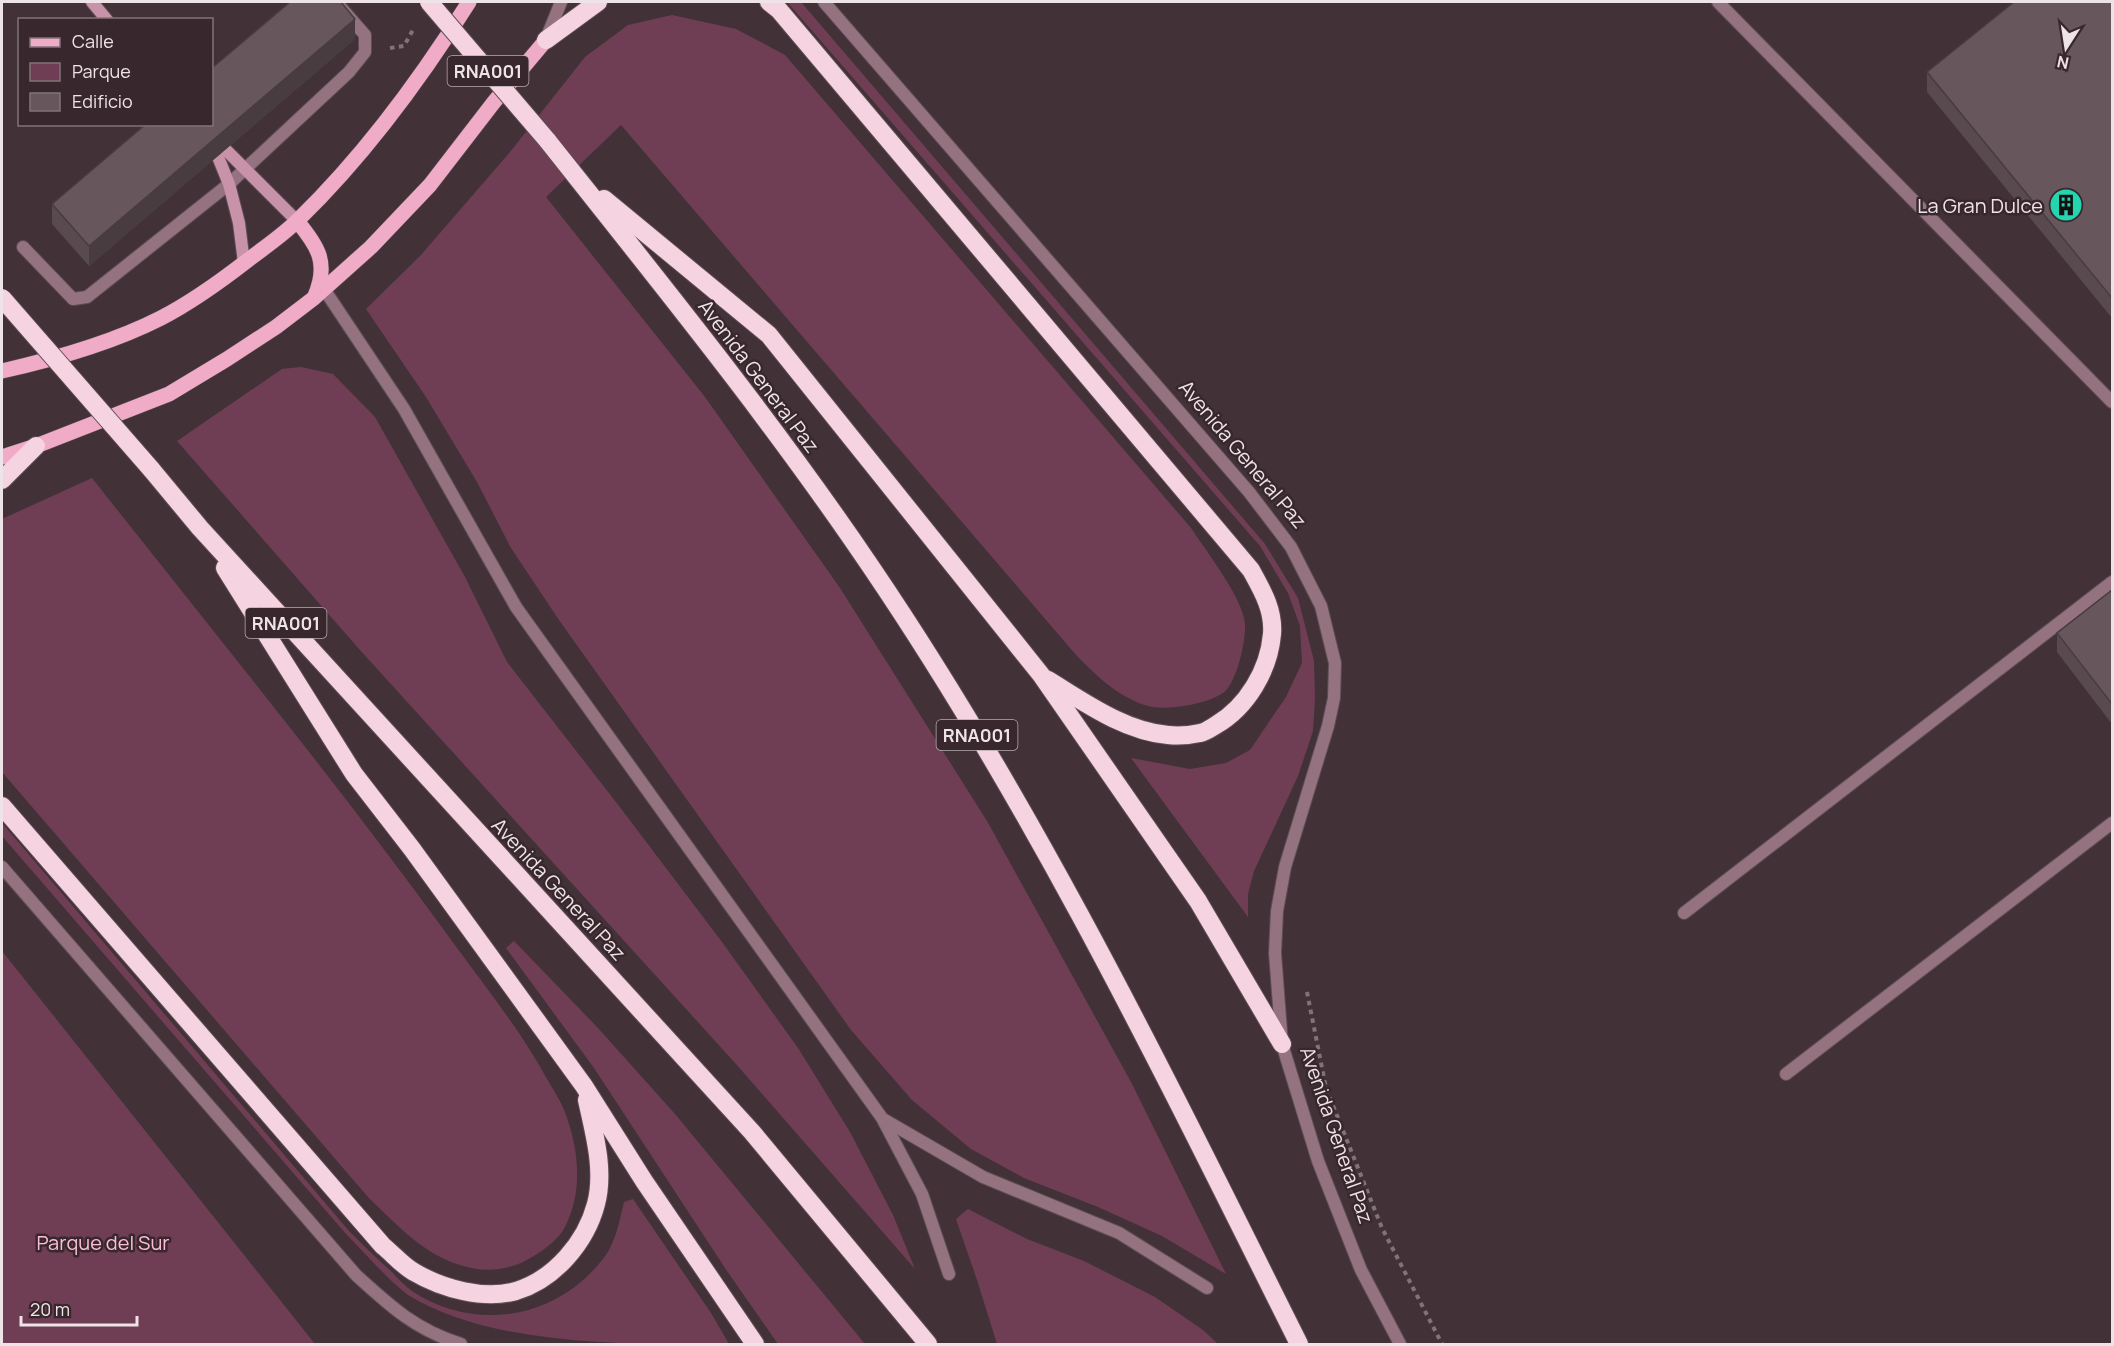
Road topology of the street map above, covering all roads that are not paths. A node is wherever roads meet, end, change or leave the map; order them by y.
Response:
1 (92, 2) edge
2 (336, 2) edge
3 (429, 2) edge
4 (469, 2) edge
5 (561, 2) edge
6 (598, 2) edge
7 (769, 2) edge
8 (824, 2) edge
9 (1718, 2) edge
10 (105, 18) edge
11 (546, 40) junction
12 (202, 126) edge
13 (209, 135) junction
14 (244, 169) junction
15 (575, 175) junction
16 (229, 184) junction
17 (297, 221) junction
18 (23, 247) dead end
19 (244, 262) junction
20 (319, 294) junction
21 (2, 298) edge
22 (27, 365) junction
23 (2, 371) edge
24 (2, 379) edge
25 (2112, 402) edge
26 (36, 446) junction
27 (2, 457) edge
28 (2, 480) edge
29 (200, 528) junction
30 (2112, 582) edge
31 (1042, 676) junction
32 (2, 806) edge
33 (2112, 823) edge
34 (2, 867) edge
35 (1684, 913) dead end
36 (1282, 1044) junction
37 (1786, 1074) dead end
38 (584, 1086) junction
39 (882, 1118) junction
40 (949, 1274) dead end
41 (1207, 1288) dead end
42 (461, 1344) edge
43 (755, 1344) edge
44 (928, 1344) edge
45 (1299, 1344) edge
46 (1400, 1344) edge

1 - 10 main road
2 - 14 street
3 - 15 highway, Avenida General Paz / RNA001, bridge
4 - 17 main road
5 - 11 street
6 - 11 highway
7 - 31 highway
8 - 36 street, Avenida General Paz
9 - 25 street
11 - 20 main road
12 - 13 main road
13 - 14 main road
13 - 16 main road
14 - 16 street
14 - 17 main road
15 - 31 highway
15 - 45 highway, Avenida General Paz / RNA001
16 - 18 street
16 - 19 main road
17 - 19 main road
17 - 20 main road
19 - 22 main road
20 - 26 main road
20 - 39 street
21 - 29 highway, Avenida General Paz / RNA001, bridge
22 - 23 main road
22 - 24 main road
26 - 27 main road
26 - 28 highway
29 - 38 highway
29 - 44 highway, Avenida General Paz / RNA001
30 - 35 street
31 - 36 highway
32 - 38 highway
33 - 37 street
34 - 42 street
36 - 46 street, Avenida General Paz
38 - 43 highway
39 - 40 street
39 - 41 street

